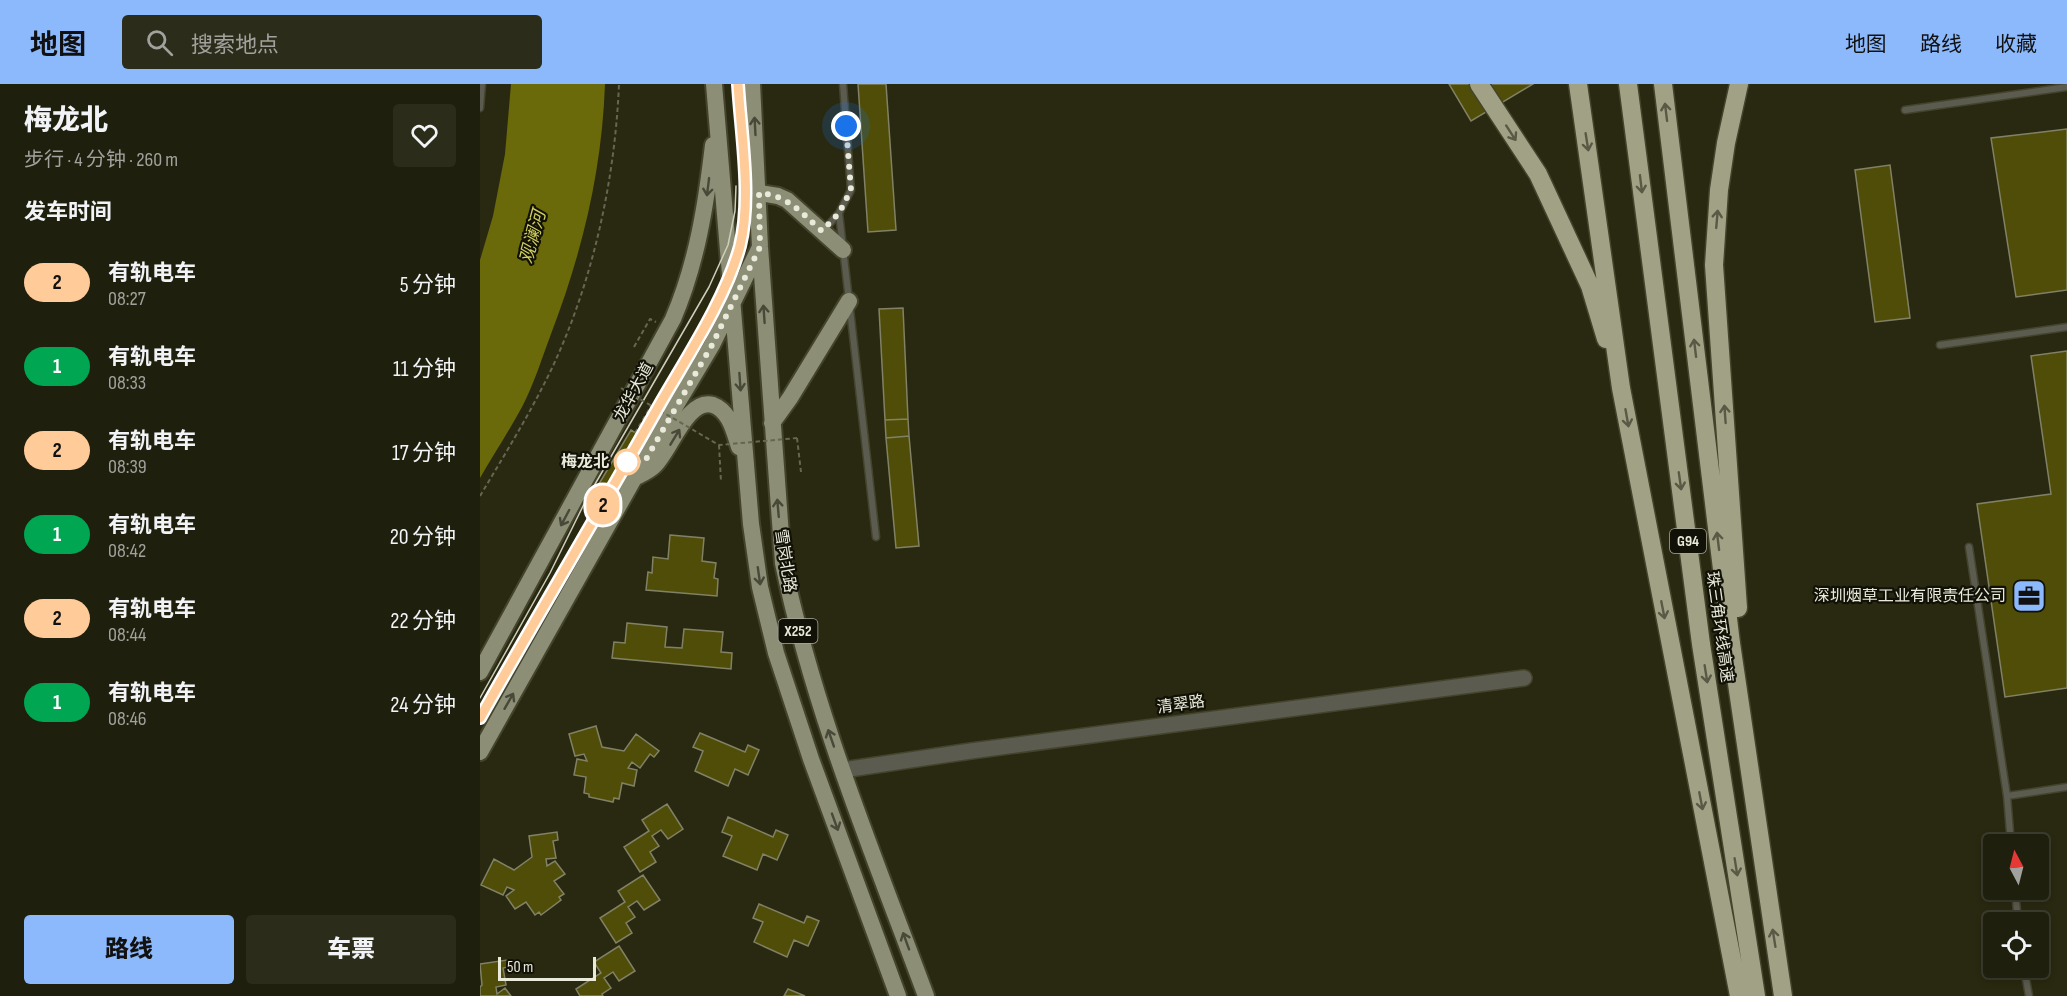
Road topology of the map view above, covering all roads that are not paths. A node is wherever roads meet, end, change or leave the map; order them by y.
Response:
1 (482, 84) edge
2 (752, 84) edge
3 (843, 84) edge
4 (1479, 84) edge
5 (1578, 84) edge
6 (1628, 84) edge
7 (1663, 84) edge
8 (1739, 84) edge
9 (715, 86) edge
10 (2067, 87) edge
11 (480, 108) edge
12 (1905, 110) dead end
13 (759, 193) junction
14 (839, 213) junction
15 (822, 231) junction
16 (760, 247) junction
17 (843, 250) junction
18 (849, 301) junction
19 (733, 303) junction
20 (2067, 327) edge
21 (1940, 345) dead end
22 (766, 351) junction
23 (738, 352) junction
24 (1621, 387) junction
25 (772, 423) junction
26 (746, 468) junction
27 (635, 478) junction
28 (876, 537) dead end
29 (1969, 547) dead end
30 (480, 672) edge
31 (1524, 678) dead end
32 (480, 752) edge
33 (843, 770) junction
34 (1752, 786) junction
35 (2067, 787) edge
36 (2007, 796) junction
37 (2011, 834) edge
38 (2026, 978) edge
39 (898, 996) edge
40 (926, 996) edge
41 (1739, 996) edge
42 (1756, 996) edge
43 (1783, 996) edge
44 (2029, 996) edge

1 - 11 lane
13 -> 2 main road, X252
3 - 14 lane
4 -> 24 highway
5 -> 24 highway
6 -> 42 highway, 珠三角环线高速 / G94
34 -> 7 highway, 珠三角环线高速 / G94
34 -> 8 highway
9 - 19 main road, 龙华大道 / X252
9 -> 30 main road, 龙华大道
10 - 12 lane
13 - 15 main road
13 - 16 main road, X252
14 - 15 lane
14 - 17 lane
15 - 17 main road
16 - 19 main road
22 -> 16 main road, 雪岗北路 / X252
17 - 18 lane
18 - 25 main road
18 - 28 lane
19 - 23 main road, 雪岗北路 / X252
19 - 27 main road
20 - 21 lane
22 - 23 main road
22 - 25 main road, 雪岗北路 / X252
23 -> 26 main road, 雪岗北路 / X252
24 -> 41 highway
33 -> 25 main road, 雪岗北路 / X252
27 -> 26 main road
26 -> 39 main road, 雪岗北路 / X252
32 -> 27 main road
29 - 36 lane
31 - 33 street, 清翠路
40 -> 33 main road, 雪岗北路 / X252
43 -> 34 highway, 珠三角环线高速 / G94
35 - 36 lane
36 - 37 lane
38 - 44 lane

